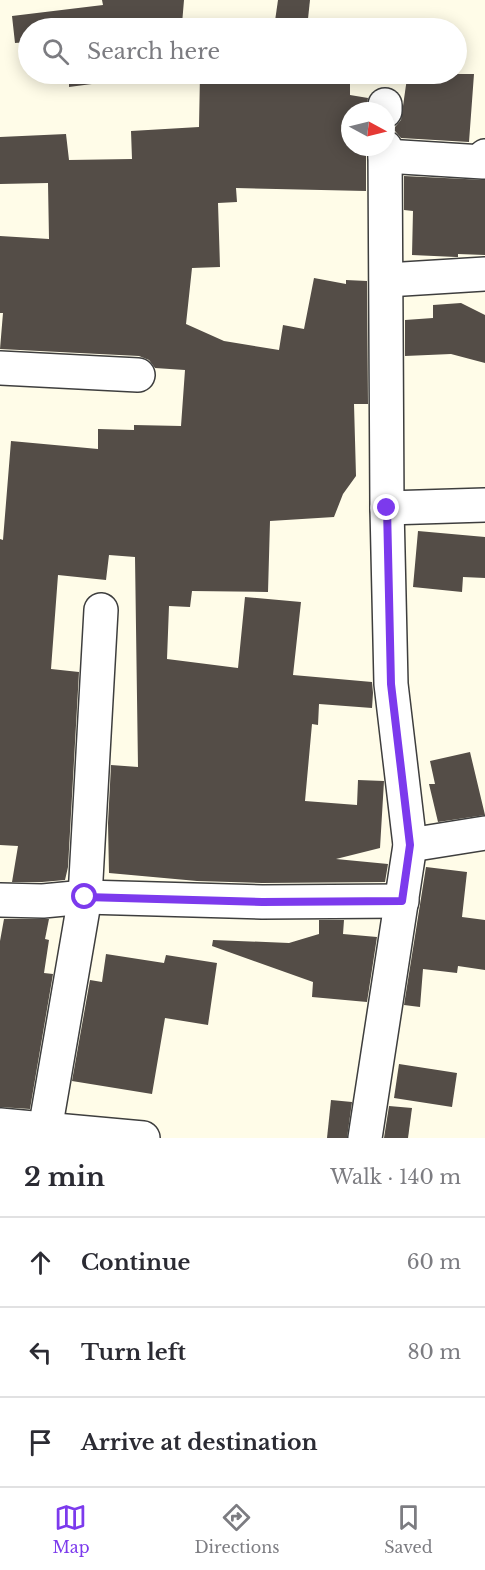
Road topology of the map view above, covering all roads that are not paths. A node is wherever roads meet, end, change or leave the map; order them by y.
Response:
1 (395, 152) edge
2 (385, 156) edge
3 (485, 156) edge
4 (485, 274) edge
5 (387, 280) junction
6 (0, 368) edge
7 (138, 375) dead end
8 (485, 505) edge
9 (387, 508) junction
10 (101, 610) dead end
11 (485, 833) edge
12 (410, 845) junction
13 (85, 897) junction
14 (0, 900) edge
15 (402, 901) junction
16 (0, 1125) edge
17 (45, 1130) junction
18 (143, 1138) edge
19 (365, 1138) edge

1 - 3 street
2 - 5 street
4 - 5 street
5 - 9 street
6 - 7 street
8 - 9 street
9 - 12 street
10 - 13 street
11 - 12 street
12 - 15 street
13 - 14 street
13 - 15 street
13 - 17 street
15 - 19 street
16 - 17 street
17 - 18 street

